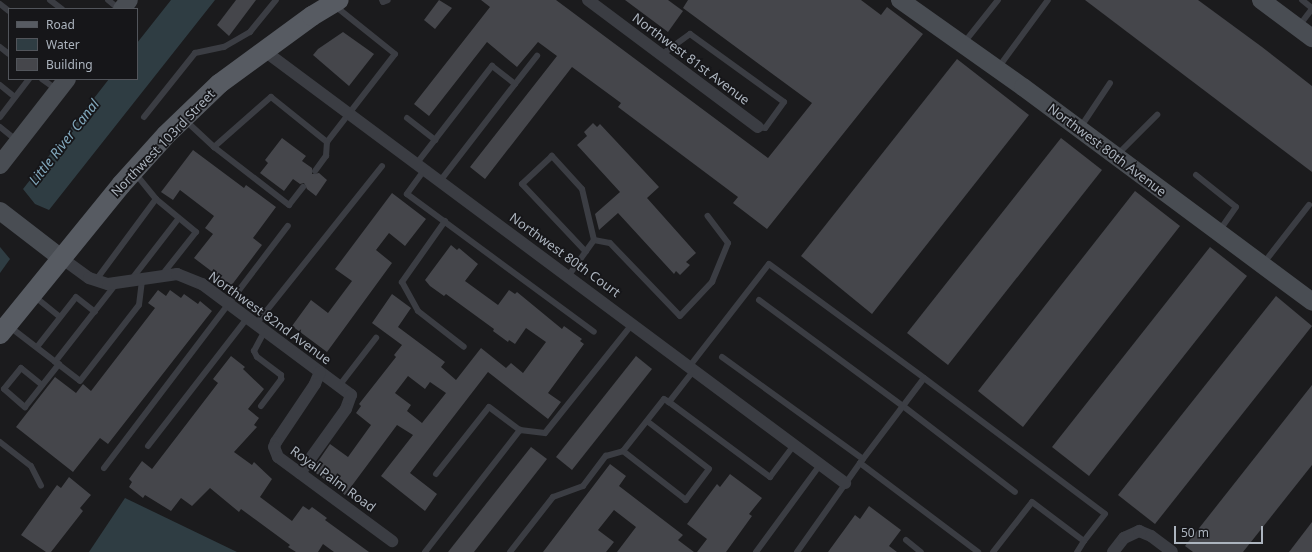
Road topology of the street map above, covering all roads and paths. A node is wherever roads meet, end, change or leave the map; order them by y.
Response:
1 (50, 0) edge
2 (108, 0) edge
3 (129, 0) edge
4 (276, 0) edge
5 (382, 0) edge
6 (388, 0) edge
7 (588, 0) edge
8 (900, 0) edge
9 (998, 0) edge
10 (1048, 0) edge
11 (1261, 0) edge
12 (1302, 0) edge
13 (336, 2) edge
14 (0, 4) edge
15 (61, 8) edge
16 (120, 8) edge
17 (122, 8) edge
18 (1312, 9) edge
19 (8, 10) edge
20 (1298, 28) junction
21 (1312, 38) edge
22 (962, 45) junction
23 (0, 47) edge
24 (266, 52) junction
25 (8, 53) edge
26 (661, 55) junction
27 (537, 56) dead end
28 (997, 69) junction
29 (28, 80) edge
30 (46, 80) edge
31 (515, 84) junction
32 (1110, 84) dead end
33 (0, 85) edge
34 (63, 85) edge
35 (15, 97) junction
36 (350, 114) junction
37 (1, 115) edge
38 (1157, 115) dead end
39 (144, 116) dead end
40 (407, 118) dead end
41 (184, 119) junction
42 (758, 127) joint
43 (0, 128) edge
44 (1079, 129) junction
45 (435, 140) junction
46 (19, 142) junction
47 (327, 142) junction
48 (214, 147) junction
49 (1116, 156) junction
50 (0, 165) edge
51 (382, 166) dead end
52 (421, 166) junction
53 (133, 170) junction
54 (315, 171) dead end
55 (1196, 175) dead end
56 (440, 181) junction
57 (303, 187) dead end
58 (156, 199) junction
59 (1309, 204) dead end
60 (0, 211) edge
61 (708, 216) dead end
62 (179, 218) junction
63 (445, 221) junction
64 (288, 226) dead end
65 (1218, 232) junction
66 (594, 240) junction
67 (586, 252) junction
68 (60, 257) junction
69 (1262, 265) junction
70 (161, 276) junction
71 (569, 276) junction
72 (96, 280) junction
73 (136, 280) junction
74 (116, 284) junction
75 (31, 294) junction
76 (759, 300) dead end
77 (1312, 302) edge
78 (230, 304) junction
79 (95, 312) junction
80 (60, 318) junction
81 (632, 323) junction
82 (257, 324) junction
83 (3, 329) edge
84 (594, 332) dead end
85 (376, 338) dead end
86 (37, 347) junction
87 (464, 347) dead end
88 (722, 357) dead end
89 (57, 363) junction
90 (691, 368) junction
91 (320, 372) junction
92 (924, 378) junction
93 (42, 385) junction
94 (339, 386) junction
95 (669, 402) junction
96 (261, 406) dead end
97 (903, 406) junction
98 (647, 421) junction
99 (520, 430) junction
100 (0, 442) edge
101 (794, 445) junction
102 (148, 446) dead end
103 (623, 451) junction
104 (862, 461) junction
105 (820, 464) junction
106 (104, 468) dead end
107 (300, 473) junction
108 (436, 474) dead end
109 (845, 483) junction
110 (41, 486) dead end
111 (1015, 492) dead end
112 (392, 540) dead end
113 (906, 540) dead end
114 (1084, 542) junction
115 (425, 552) edge
116 (510, 552) edge
117 (756, 552) edge
118 (797, 552) edge
119 (922, 552) edge
120 (978, 552) edge
121 (993, 552) edge
122 (1077, 552) edge
123 (1113, 552) edge
124 (1172, 552) edge

1 - 15 lane
2 - 16 lane
3 - 17 street
4 - 39 lane
5 - 6 lane
7 - 26 street, Northwest 81st Avenue
8 - 22 street, Northwest 80th Avenue
9 - 22 lane
10 - 28 lane
11 - 20 street
12 - 18 lane
13 - 24 main road, Northwest 103rd Street
13 - 36 lane
14 - 19 lane
18 - 20 lane
20 - 21 street
22 - 28 street, Northwest 80th Avenue
23 - 25 lane
24 - 36 street, Northwest 80th Court
24 - 41 main road, Northwest 103rd Street
26 - 42 street, Northwest 81st Avenue
26 - 42 lane
27 - 31 lane
28 - 44 street, Northwest 80th Avenue
29 - 35 lane
30 - 34 lane
31 - 45 lane
31 - 56 lane
32 - 44 lane
33 - 35 lane
34 - 46 street
35 - 37 lane
36 - 47 lane
36 - 52 street, Northwest 80th Court
38 - 49 lane
40 - 45 lane
41 - 48 lane
41 - 53 main road, Northwest 103rd Street
43 - 46 lane
44 - 49 street, Northwest 80th Avenue
45 - 52 lane
46 - 50 street
47 - 48 lane
47 - 54 lane
48 - 57 lane
49 - 65 street, Northwest 80th Avenue
51 - 82 lane
52 - 56 street, Northwest 80th Court
52 - 63 lane
53 - 58 lane
53 - 68 main road, Northwest 103rd Street
55 - 65 lane
56 - 71 street, Northwest 80th Court
58 - 62 lane
58 - 72 lane
59 - 69 lane
60 - 68 street
61 - 66 lane
62 - 70 lane
62 - 73 lane
63 - 84 lane
63 - 87 lane
64 - 78 lane
65 - 69 street, Northwest 80th Avenue
66 - 67 lane
66 - 67 lane
67 - 71 lane
68 - 72 street, Northwest 82nd Avenue
68 - 75 main road, Northwest 103rd Street
69 - 77 street, Northwest 80th Avenue
70 - 73 street, Northwest 82nd Avenue
70 - 78 street, Northwest 82nd Avenue
71 - 81 street, Northwest 80th Court
72 - 74 street, Northwest 82nd Avenue
73 - 74 street, Northwest 82nd Avenue
73 - 89 lane
74 - 79 lane
75 - 80 lane
75 - 83 main road, Northwest 103rd Street
76 - 97 lane
78 - 82 street, Northwest 82nd Avenue
78 - 106 lane
79 - 80 lane
79 - 89 lane
80 - 86 lane
81 - 90 street, Northwest 80th Court
81 - 99 lane
82 - 91 street, Northwest 82nd Avenue
82 - 96 lane
82 - 102 lane
83 - 86 lane
85 - 94 lane
86 - 89 lane
88 - 104 lane
89 - 93 lane
90 - 92 lane
90 - 95 lane
90 - 101 street, Northwest 80th Court
91 - 94 street, Northwest 82nd Avenue
91 - 107 street, Royal Palm Road
92 - 97 lane
92 - 114 lane
93 - 93 lane
94 - 107 street, Northwest 82nd Avenue
95 - 98 lane
95 - 101 lane
97 - 104 lane
97 - 111 lane
98 - 103 lane
98 - 103 lane
99 - 108 lane
99 - 115 lane
100 - 110 lane
101 - 105 street, Northwest 80th Court
103 - 116 lane
104 - 109 lane
104 - 120 lane
105 - 109 street, Northwest 80th Court
105 - 117 lane
107 - 112 street, Royal Palm Road
109 - 118 lane
113 - 119 lane
114 - 121 lane
114 - 122 lane
123 - 124 street

